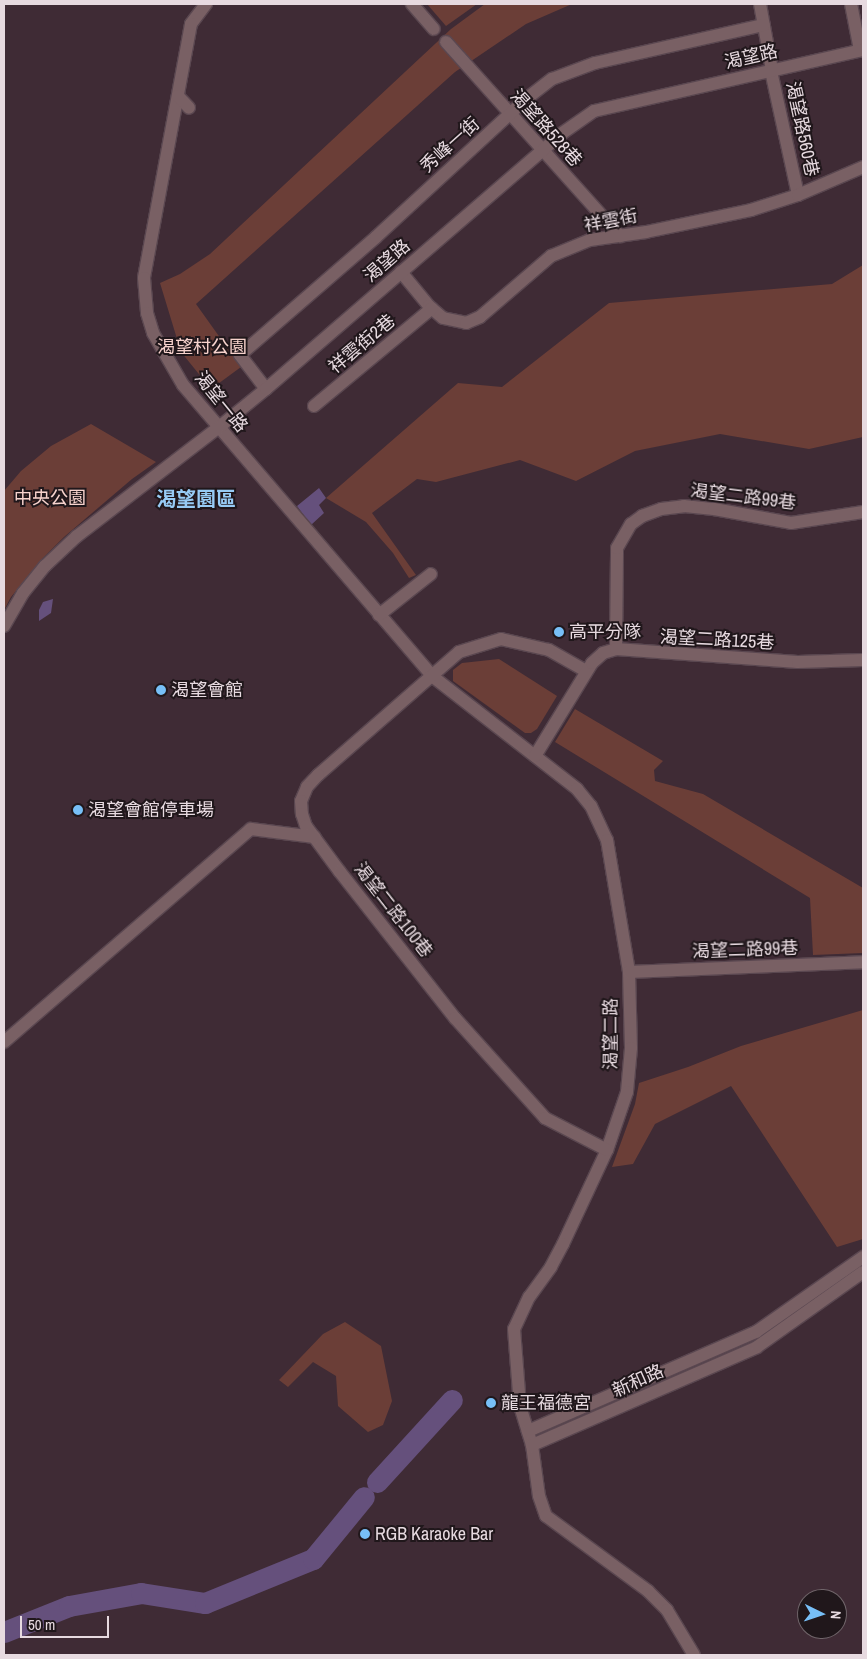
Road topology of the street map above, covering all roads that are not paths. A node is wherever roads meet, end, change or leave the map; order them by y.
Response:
1 (412, 4) edge
2 (760, 4) edge
3 (851, 4) edge
4 (204, 13) edge
5 (764, 25) junction
6 (434, 29) dead end
7 (446, 42) dead end
8 (862, 50) edge
9 (772, 71) junction
10 (178, 96) junction
11 (189, 108) dead end
12 (510, 114) junction
13 (542, 150) junction
14 (863, 167) edge
15 (798, 196) junction
16 (620, 236) junction
17 (401, 272) junction
18 (432, 308) junction
19 (266, 389) junction
20 (314, 406) dead end
21 (218, 428) junction
22 (863, 512) edge
23 (431, 574) dead end
24 (379, 615) junction
25 (4, 626) edge
26 (616, 649) junction
27 (863, 660) edge
28 (586, 671) junction
29 (432, 676) junction
30 (535, 756) junction
31 (314, 837) junction
32 (863, 962) edge
33 (629, 972) junction
34 (4, 1042) edge
35 (606, 1150) junction
36 (863, 1257) edge
37 (863, 1272) edge
38 (528, 1431) junction
39 (532, 1445) junction
40 (694, 1655) edge

1 - 6 street
2 - 5 street, 渴望路560巷
3 - 8 street
4 - 10 street, 渴望一路
5 - 9 street, 渴望路560巷
5 - 12 street, 秀峰一街
7 - 12 street, 渴望路528巷
8 - 9 street, 渴望路
9 - 13 street, 渴望路
9 - 15 street, 渴望路560巷
10 - 11 street
10 - 21 street, 渴望一路
12 - 13 street, 渴望路528巷
12 - 19 street, 秀峰一街
13 - 16 street, 渴望路528巷
13 - 17 street, 渴望路
14 - 15 street, 祥雲街
15 - 16 street, 祥雲街
16 - 18 street, 祥雲街
17 - 18 street, 祥雲街
17 - 19 street, 渴望路
18 - 20 street, 祥雲街2巷
19 - 21 street, 渴望路
21 - 24 street, 渴望一路
21 - 25 street, 渴望路
22 - 26 street, 渴望二路99巷
23 - 24 street
24 - 29 street, 渴望一路
26 - 27 street, 渴望二路125巷
26 - 28 street
28 - 29 street, 渴望二路100巷
28 - 30 street
29 - 30 street, 渴望二路
29 - 31 street, 渴望二路100巷
30 - 33 street, 渴望二路
31 - 34 street
31 - 35 street, 渴望二路100巷
32 - 33 street, 渴望二路99巷
33 - 35 street, 渴望二路
35 - 38 street, 渴望二路
36 - 38 street, 新和路
37 - 39 street, 新和路
38 - 39 street, 渴望二路
39 - 40 street

